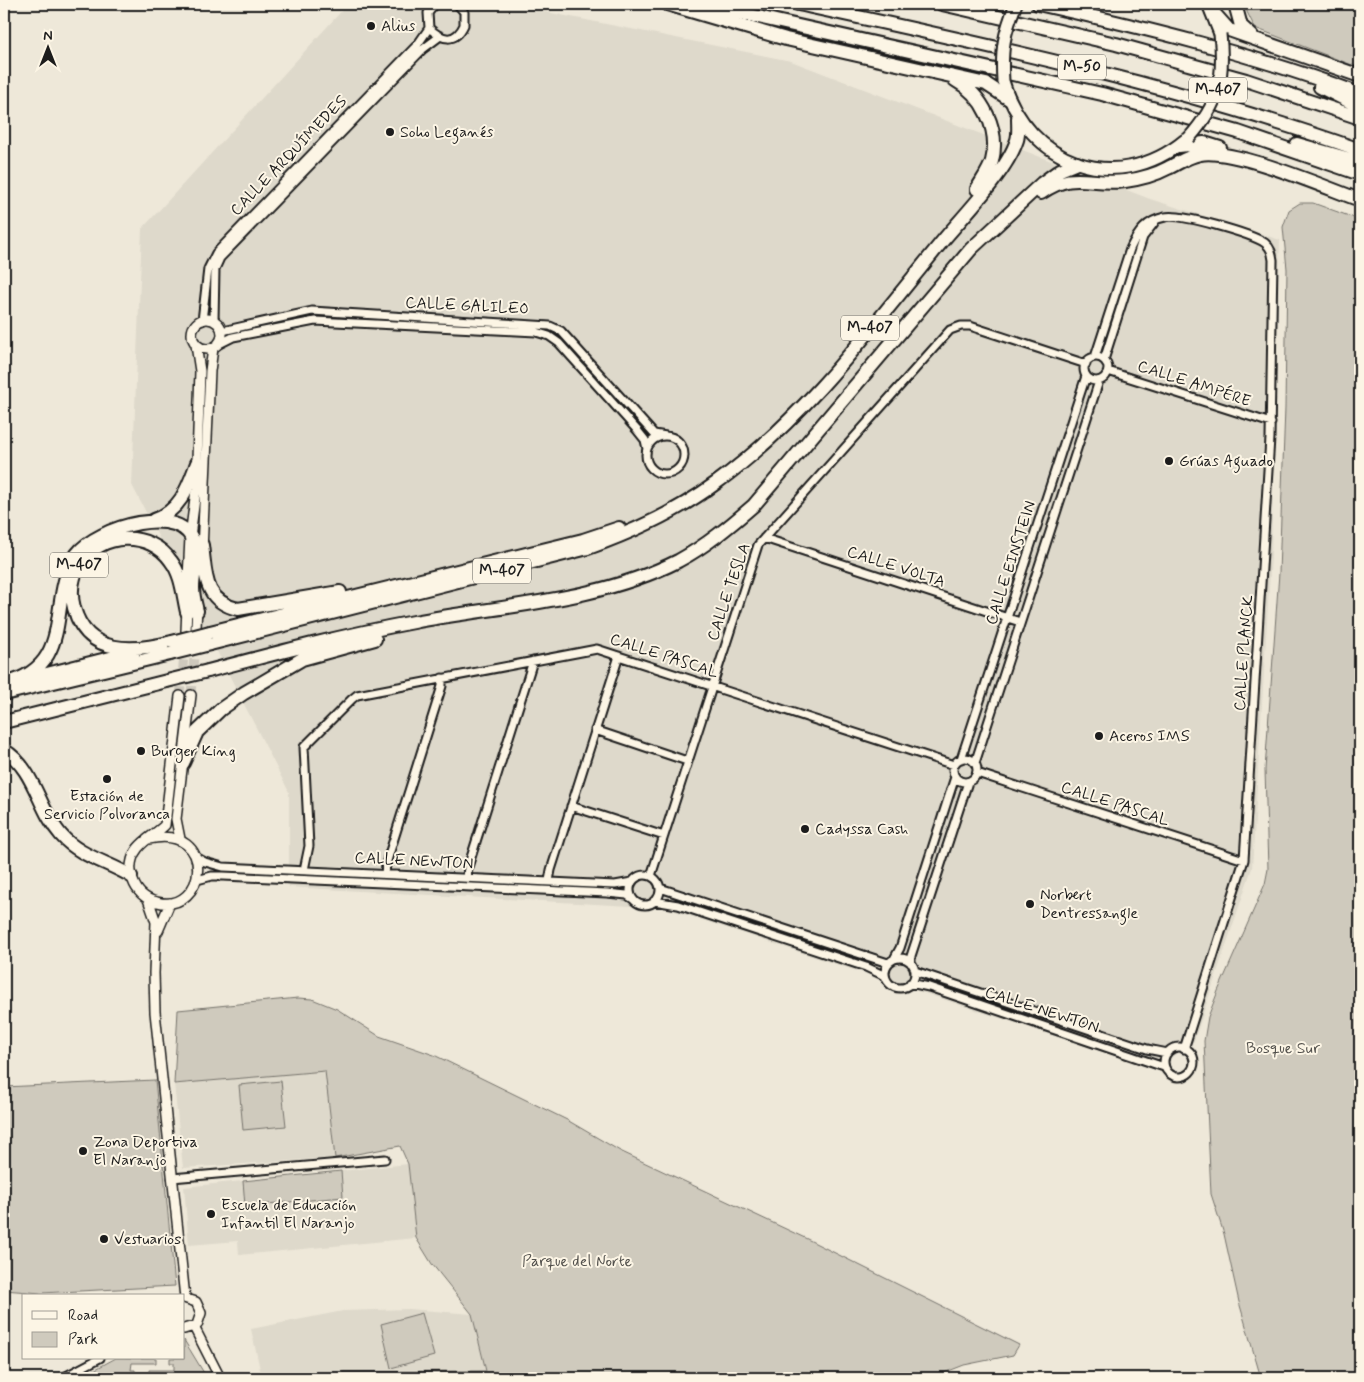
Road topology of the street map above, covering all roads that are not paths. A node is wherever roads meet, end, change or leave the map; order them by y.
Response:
1 (435, 4) edge
2 (458, 4) edge
3 (667, 4) edge
4 (700, 4) edge
5 (798, 4) edge
6 (942, 4) edge
7 (1016, 4) edge
8 (1038, 4) edge
9 (1236, 4) edge
10 (1211, 8) edge
11 (429, 28) junction
12 (439, 37) junction
13 (1262, 43) junction
14 (1246, 57) junction
15 (949, 76) junction
16 (1360, 76) edge
17 (1360, 94) edge
18 (1009, 100) junction
19 (1360, 107) edge
20 (1018, 118) junction
21 (1360, 118) edge
22 (1238, 132) junction
23 (1184, 142) junction
24 (1360, 150) edge
25 (1360, 162) edge
26 (1077, 163) junction
27 (1269, 166) junction
28 (1360, 174) edge
29 (1360, 200) edge
30 (1008, 216) junction
31 (959, 221) junction
32 (1154, 222) junction
33 (202, 320) junction
34 (214, 321) junction
35 (222, 331) junction
36 (196, 345) junction
37 (216, 346) junction
38 (1095, 357) junction
39 (1104, 360) junction
40 (1086, 364) junction
41 (1108, 371) junction
42 (1086, 376) junction
43 (1099, 381) junction
44 (1271, 423) junction
45 (666, 436) junction
46 (769, 438) junction
47 (647, 449) junction
48 (197, 463) junction
49 (154, 520) junction
50 (190, 537) junction
51 (764, 538) junction
52 (202, 544) junction
53 (387, 588) junction
54 (192, 611) junction
55 (1008, 618) junction
56 (414, 622) junction
57 (1020, 622) junction
58 (196, 628) dead end
59 (186, 631) dead end
60 (210, 638) junction
61 (171, 648) junction
62 (146, 649) junction
63 (619, 656) junction
64 (533, 661) junction
65 (442, 678) junction
66 (10, 683) edge
67 (712, 687) junction
68 (4, 694) edge
69 (191, 695) tunnel mouth
70 (180, 696) tunnel mouth
71 (4, 722) edge
72 (595, 730) junction
73 (4, 750) edge
74 (961, 759) junction
75 (687, 761) junction
76 (183, 763) junction
77 (975, 763) junction
78 (954, 765) junction
79 (977, 773) junction
80 (955, 777) junction
81 (968, 782) junction
82 (571, 806) junction
83 (664, 836) junction
84 (149, 839) junction
85 (180, 839) junction
86 (196, 857) junction
87 (1244, 860) junction
88 (304, 870) junction
89 (385, 874) junction
90 (131, 876) junction
91 (651, 876) junction
92 (467, 877) junction
93 (197, 880) junction
94 (550, 881) junction
95 (632, 882) junction
96 (660, 888) junction
97 (148, 899) junction
98 (633, 899) junction
99 (654, 901) junction
100 (170, 903) junction
101 (156, 936) junction
102 (891, 961) junction
103 (911, 963) junction
104 (914, 971) junction
105 (885, 976) junction
106 (910, 983) junction
107 (1184, 1049) junction
108 (1167, 1053) junction
109 (1164, 1066) junction
110 (385, 1159) dead end
111 (172, 1178) junction
112 (184, 1294) edge
113 (185, 1298) edge
114 (194, 1327) junction
115 (185, 1329) edge
116 (96, 1360) edge
117 (62, 1378) edge
118 (220, 1378) edge

1 - 11 street, CALLE ARQUÍMEDES
2 - 12 street, CALLE ARQUÍMEDES
3 - 15 highway
4 - 22 highway
5 - 24 highway, M-50
6 - 21 highway, M-50
7 - 18 highway, M-407, bridge
8 - 14 highway
9 - 13 highway
10 - 13 highway
10 - 23 highway, M-407, bridge
11 - 12 street
11 - 33 street, CALLE ARQUÍMEDES
12 - 34 street, CALLE ARQUÍMEDES
13 - 16 highway
14 - 17 highway
14 - 19 highway
15 - 18 highway
15 - 31 highway
18 - 20 highway, M-407
20 - 26 highway, M-407
20 - 31 highway, M-407
22 - 25 highway
22 - 28 highway
23 - 26 highway, M-407
23 - 27 highway
26 - 30 highway, M-407
27 - 29 highway
27 - 30 highway
30 - 56 highway, M-407
31 - 46 highway, M-407
32 - 38 street
32 - 39 street
32 - 44 street, CALLE PLANCK
33 - 34 street
33 - 36 street
34 - 35 street
35 - 37 street
35 - 45 street, CALLE GALILEO
36 - 37 street
36 - 48 street
37 - 47 street, CALLE GALILEO
37 - 52 street
38 - 39 street
38 - 40 street
39 - 41 street
40 - 42 street
40 - 51 street, CALLE TESLA
41 - 43 street
41 - 44 street, CALLE AMPÉRE
42 - 43 street
42 - 55 street, CALLE EINSTEIN
43 - 57 street, CALLE EINSTEIN
44 - 87 street, CALLE PLANCK
45 - 47 street
45 - 47 street
46 - 53 highway, M-407
46 - 60 highway, M-407
48 - 49 highway, M-407
48 - 50 street
49 - 50 highway
49 - 66 highway, M-407
50 - 54 highway
51 - 55 street, CALLE VOLTA
51 - 67 street, CALLE TESLA
52 - 53 highway, M-407
52 - 54 street
53 - 60 highway, M-407
54 - 58 street
54 - 59 street
54 - 62 highway, M-407
55 - 57 street, CALLE VOLTA
55 - 74 street, CALLE EINSTEIN
56 - 71 highway, M-407, bridge
56 - 76 highway, M-407
57 - 77 street, CALLE EINSTEIN
60 - 61 highway, M-407, bridge
61 - 62 highway, M-407
61 - 68 highway, M-407
62 - 66 highway, M-407
63 - 64 street, CALLE PASCAL
63 - 67 street, CALLE PASCAL
63 - 72 street
64 - 65 street, CALLE PASCAL
64 - 92 street
65 - 88 street, CALLE PASCAL
65 - 89 street
67 - 75 street, CALLE TESLA
67 - 78 street, CALLE PASCAL
69 - 76 street
70 - 84 street
72 - 75 street
72 - 82 street
73 - 90 highway
74 - 77 street
74 - 78 street
75 - 83 street, CALLE TESLA
76 - 85 street
77 - 79 street
78 - 80 street
79 - 81 street
79 - 87 street, CALLE PASCAL
80 - 81 street
80 - 102 street
81 - 103 street
82 - 83 street
82 - 94 street
83 - 91 street, CALLE TESLA
84 - 85 street
84 - 90 street
85 - 86 street
86 - 88 street, CALLE NEWTON
86 - 93 street
87 - 107 street, CALLE PLANCK
88 - 89 street, CALLE NEWTON
89 - 92 street, CALLE NEWTON
90 - 97 street
91 - 95 street
91 - 96 street
92 - 94 street, CALLE NEWTON
93 - 98 street, CALLE NEWTON
93 - 100 street
94 - 95 street, CALLE NEWTON
95 - 98 street
96 - 99 street
96 - 102 street
97 - 100 street
97 - 101 street
98 - 99 street
99 - 105 street
100 - 101 street
101 - 111 street
102 - 103 street
102 - 105 street
103 - 104 street
104 - 106 street
104 - 108 street, CALLE NEWTON
105 - 106 street
106 - 109 street, CALLE NEWTON
107 - 108 street
107 - 109 street
108 - 109 street
110 - 111 street
111 - 112 street
113 - 114 street
114 - 115 street
114 - 118 street
116 - 117 street

